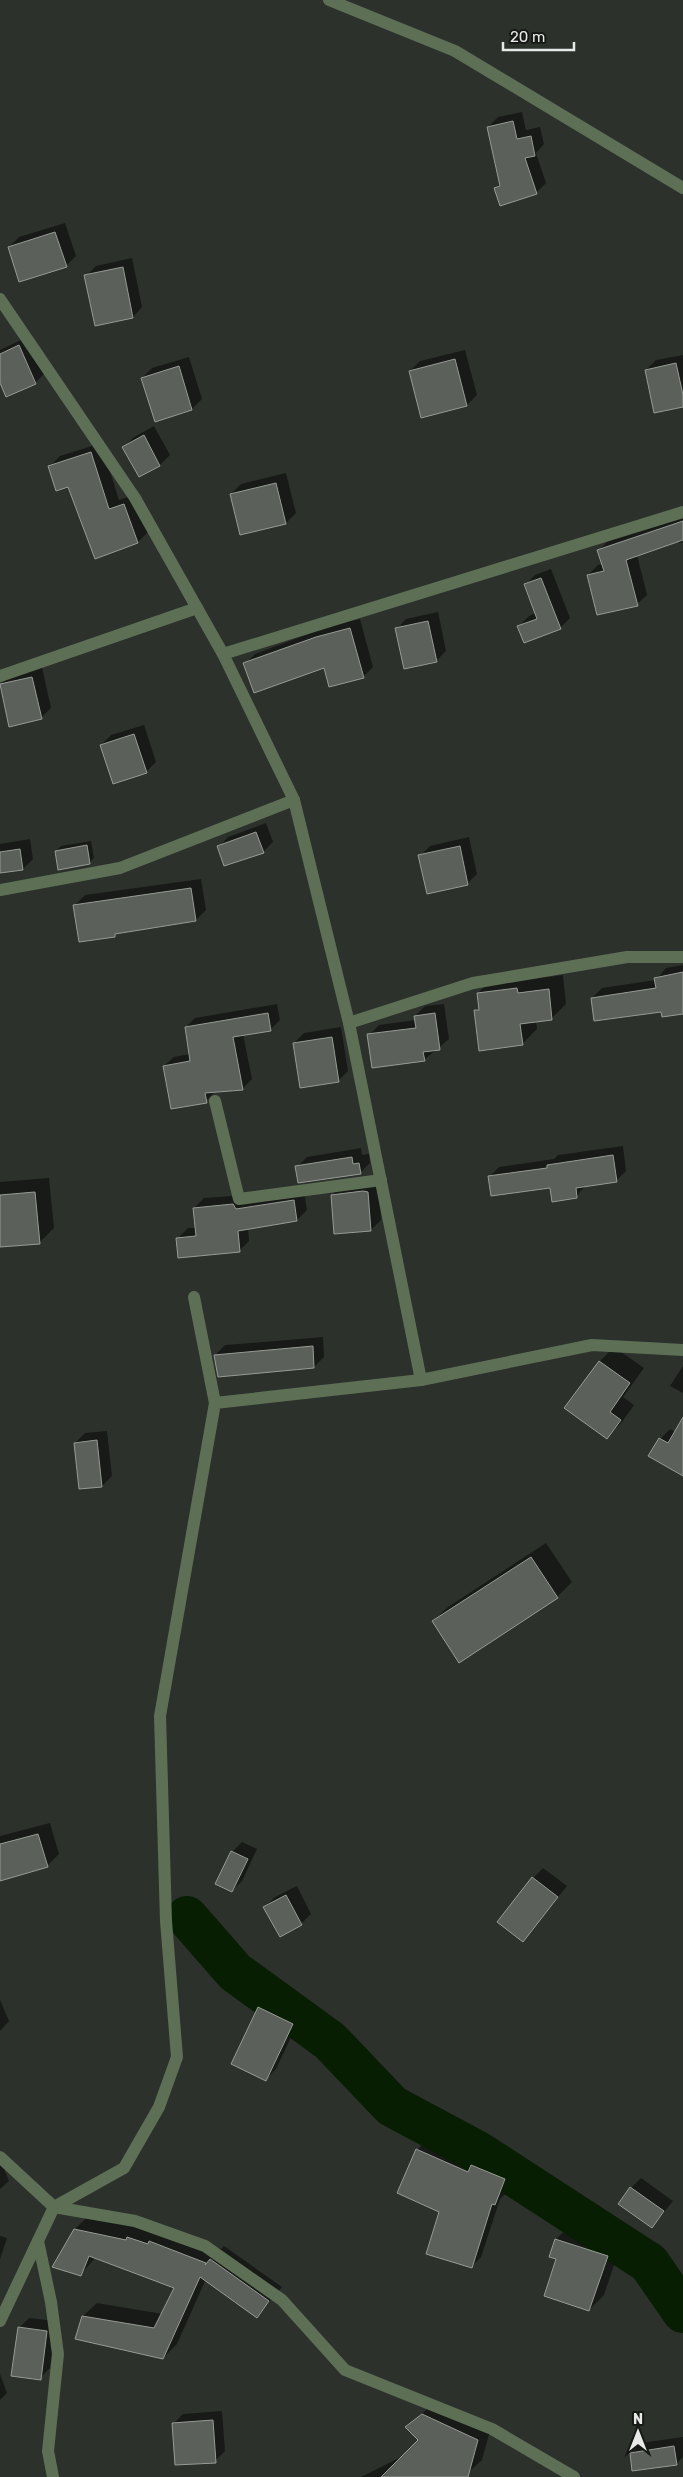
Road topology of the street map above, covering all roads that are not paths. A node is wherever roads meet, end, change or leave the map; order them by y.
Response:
1 (329, 0) edge
2 (683, 188) edge
3 (0, 299) edge
4 (683, 512) edge
5 (197, 608) junction
6 (223, 654) junction
7 (0, 676) edge
8 (294, 800) junction
9 (0, 890) edge
10 (683, 956) edge
11 (349, 1023) junction
12 (215, 1101) dead end
13 (381, 1180) junction
14 (194, 1298) dead end
15 (683, 1350) edge
16 (421, 1380) junction
17 (215, 1403) junction
18 (0, 2157) edge
19 (54, 2207) junction
20 (38, 2241) junction
21 (0, 2321) edge
22 (53, 2477) edge
23 (574, 2477) edge

1 - 2 street
3 - 5 street
4 - 6 street
5 - 6 street
5 - 7 street
6 - 8 street
8 - 9 street
8 - 11 street
10 - 11 street
11 - 13 street
12 - 13 street
13 - 16 street
14 - 17 street
15 - 16 street
16 - 17 street
17 - 19 street
18 - 19 street
19 - 20 street
19 - 23 street
20 - 21 street
20 - 22 street

